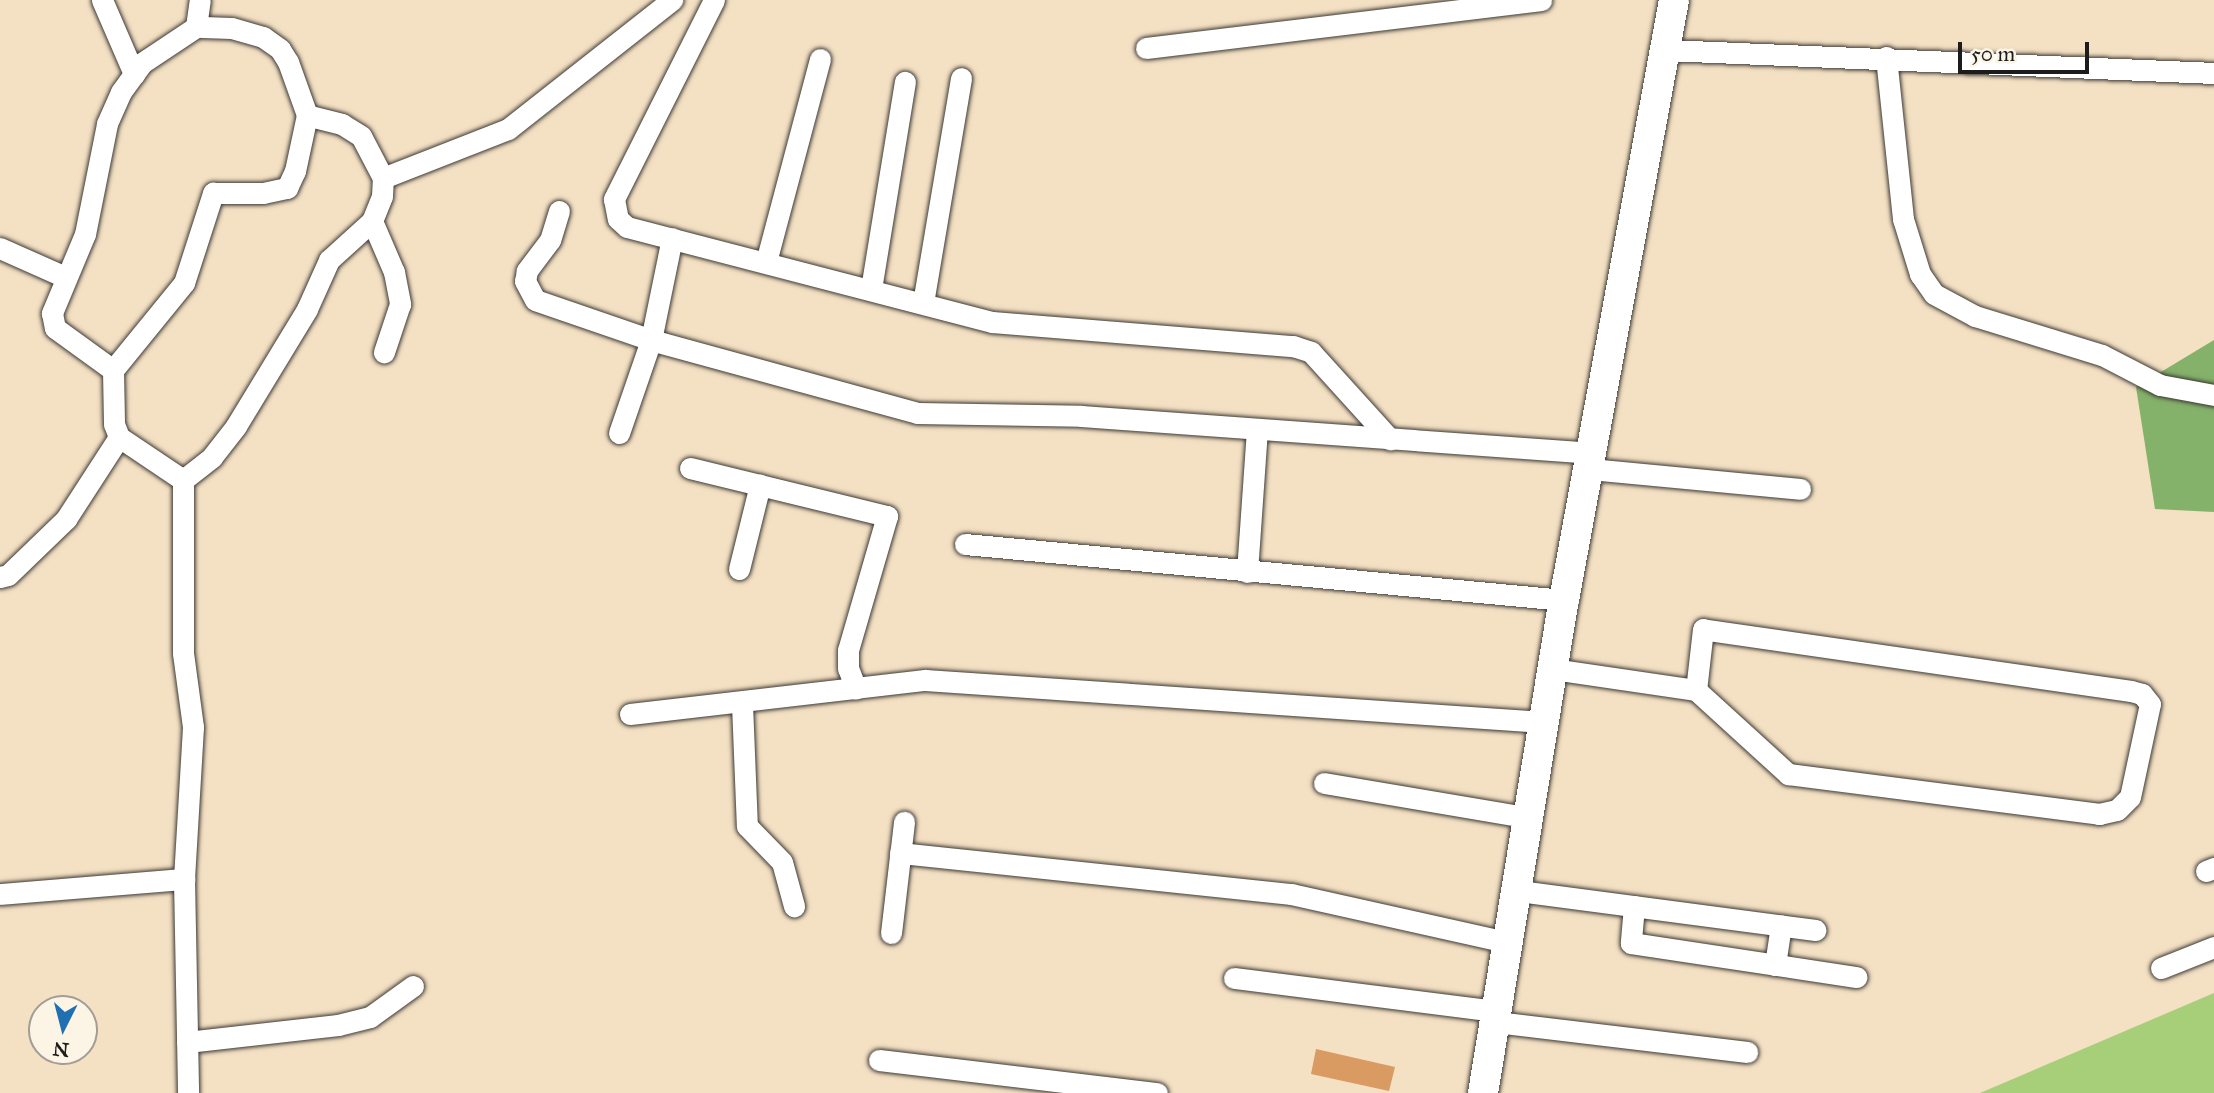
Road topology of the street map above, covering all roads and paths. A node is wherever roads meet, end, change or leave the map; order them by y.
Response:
1 (102, 0) edge
2 (200, 0) edge
3 (673, 0) edge
4 (714, 0) edge
5 (1541, 0) edge
6 (1674, 0) edge
7 (196, 27) junction
8 (1146, 48) dead end
9 (1666, 50) junction
10 (1886, 57) junction
11 (820, 59) dead end
12 (134, 74) junction
13 (2214, 74) edge
14 (961, 78) dead end
15 (905, 82) dead end
16 (307, 115) junction
17 (383, 178) junction
18 (559, 211) dead end
19 (372, 222) junction
20 (673, 238) junction
21 (0, 248) edge
22 (766, 262) junction
23 (65, 277) junction
24 (871, 289) junction
25 (923, 303) junction
26 (651, 340) junction
27 (383, 352) dead end
28 (113, 370) junction
29 (2214, 395) edge
30 (1257, 429) junction
31 (619, 433) dead end
32 (119, 437) junction
33 (1390, 439) junction
34 (1592, 461) junction
35 (690, 468) dead end
36 (183, 480) junction
37 (760, 485) junction
38 (1800, 489) dead end
39 (965, 544) dead end
40 (738, 569) dead end
41 (1247, 572) junction
42 (0, 577) edge
43 (1564, 600) junction
44 (1552, 669) junction
45 (856, 689) junction
46 (1696, 690) junction
47 (742, 704) junction
48 (629, 715) dead end
49 (1544, 722) junction
50 (1324, 783) dead end
51 (1530, 818) junction
52 (904, 822) dead end
53 (900, 853) junction
54 (184, 879) junction
55 (1518, 891) junction
56 (0, 894) edge
57 (794, 906) dead end
58 (1634, 906) junction
59 (1781, 925) junction
60 (1815, 930) dead end
61 (891, 933) dead end
62 (1510, 943) junction
63 (2214, 947) edge
64 (1775, 965) junction
65 (2161, 968) dead end
66 (1857, 977) dead end
67 (1234, 978) dead end
68 (413, 986) dead end
69 (1496, 1016) junction
70 (187, 1042) junction
71 (1747, 1052) dead end
72 (879, 1060) dead end
73 (188, 1093) edge
74 (1157, 1093) edge
75 (1483, 1093) edge

1 - 12 street
2 - 7 street
3 - 17 street
4 - 20 street
5 - 8 street
6 - 9 street
7 - 12 street
7 - 16 street
9 - 10 street
9 - 34 street
10 - 13 street
10 - 29 street
11 - 22 street
12 - 23 street
14 - 25 street
15 - 24 street
16 - 17 street
16 - 28 street
17 - 19 street
18 - 26 street
19 - 27 street
19 - 36 street
20 - 22 street
20 - 26 street
21 - 23 street
22 - 24 street
23 - 28 street
24 - 25 street
25 - 33 street
26 - 30 street
26 - 31 street
28 - 32 street
30 - 33 street
30 - 41 street
32 - 36 street
32 - 42 street
33 - 34 street
34 - 38 street
34 - 43 street
35 - 37 street
36 - 54 street
37 - 40 street
37 - 45 street
39 - 41 street
41 - 43 street
43 - 44 street
44 - 46 street
44 - 49 street
45 - 47 street
45 - 49 street
46 - 46 street
47 - 48 street
47 - 57 street
49 - 51 street
50 - 51 street
51 - 55 street
52 - 53 street
53 - 61 street
53 - 62 street
54 - 56 street
54 - 70 street
55 - 58 street
55 - 62 street
58 - 59 street
58 - 64 street
59 - 60 street
59 - 64 street
62 - 69 street
63 - 65 street
64 - 66 street
67 - 69 street
68 - 70 street
69 - 71 street
69 - 75 street
70 - 73 street
72 - 74 street

